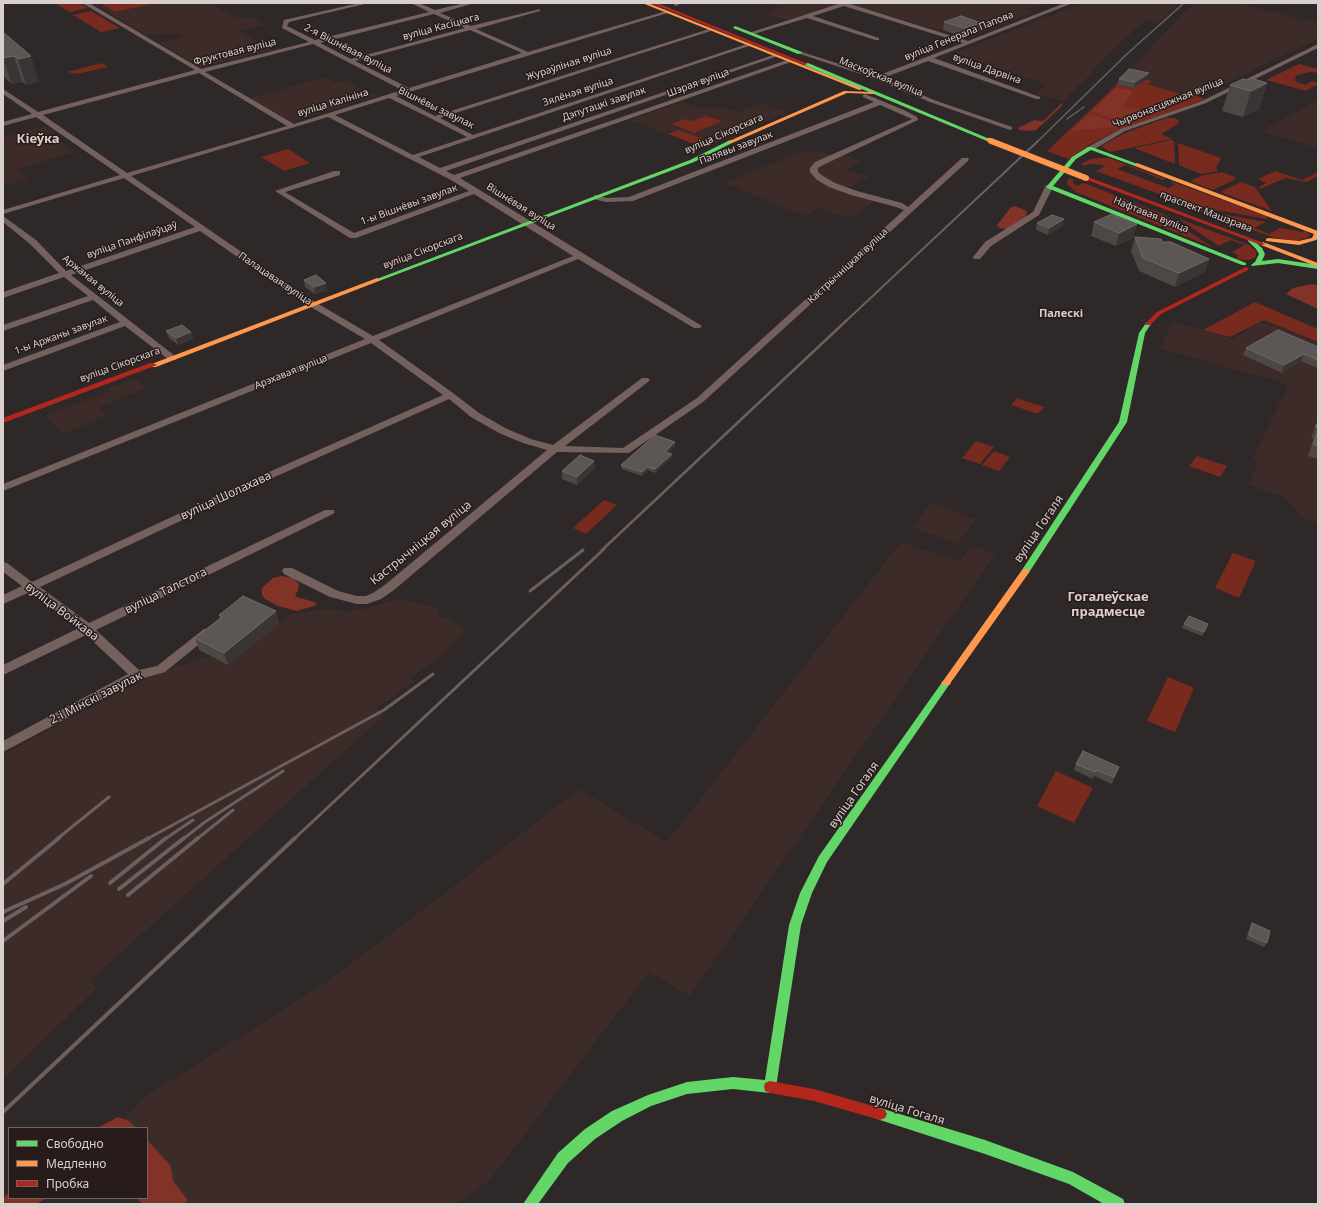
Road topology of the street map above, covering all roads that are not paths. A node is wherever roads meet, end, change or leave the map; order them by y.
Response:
1 (85, 3) edge
2 (366, 3) edge
3 (414, 3) edge
4 (472, 3) edge
5 (644, 3) edge
6 (653, 3) edge
7 (662, 3) edge
8 (676, 3) edge
9 (1070, 3) edge
10 (844, 4) edge
11 (538, 10) dead end
12 (434, 12) junction
13 (668, 12) junction
14 (808, 16) junction
15 (468, 28) junction
16 (711, 30) junction
17 (752, 34) junction
18 (876, 39) dead end
19 (970, 42) junction
20 (313, 43) junction
21 (750, 45) junction
22 (1318, 46) edge
23 (779, 52) junction
24 (800, 53) junction
25 (528, 54) junction
26 (930, 59) junction
27 (349, 61) junction
28 (789, 61) junction
29 (836, 71) junction
30 (199, 72) junction
31 (878, 78) junction
32 (846, 88) junction
33 (3, 91) edge
34 (408, 91) junction
35 (869, 94) junction
36 (390, 96) junction
37 (1038, 98) dead end
38 (881, 102) junction
39 (38, 114) junction
40 (329, 115) junction
41 (434, 118) junction
42 (3, 124) edge
43 (293, 126) junction
44 (1010, 128) dead end
45 (473, 137) junction
46 (991, 138) junction
47 (1090, 148) junction
48 (413, 157) junction
49 (964, 160) dead end
50 (439, 170) junction
51 (337, 173) dead end
52 (126, 176) junction
53 (1089, 176) junction
54 (454, 178) junction
55 (1049, 187) junction
56 (476, 191) junction
57 (597, 197) junction
58 (909, 210) junction
59 (3, 212) edge
60 (3, 218) edge
61 (526, 224) junction
62 (200, 228) junction
63 (1316, 238) edge
64 (1250, 240) junction
65 (1268, 240) junction
66 (579, 256) junction
67 (977, 257) dead end
68 (1318, 258) edge
69 (1250, 265) junction
70 (1318, 266) edge
71 (65, 274) junction
72 (3, 294) edge
73 (94, 297) junction
74 (309, 303) junction
75 (127, 322) junction
76 (698, 326) dead end
77 (3, 328) edge
78 (372, 340) junction
79 (172, 358) junction
80 (3, 368) edge
81 (645, 380) dead end
82 (450, 395) junction
83 (3, 421) edge
84 (556, 449) junction
85 (3, 488) edge
86 (329, 512) dead end
87 (3, 566) edge
88 (288, 571) dead end
89 (31, 588) junction
90 (3, 600) edge
91 (219, 623) edge
92 (88, 628) junction
93 (3, 670) edge
94 (137, 675) junction
95 (3, 747) edge
96 (770, 1087) junction
97 (530, 1204) edge
98 (1118, 1204) edge

1 - 30 street
2 - 20 street, 2-я Вішнёвая вуліца
3 - 12 street
4 - 12 street, Фруктовая вуліца
5 - 13 street, Маскоўская вуліца
6 - 23 street, Маскоўская вуліца
7 - 23 street, Маскоўская вуліца
8 - 17 street, Маскоўская вуліца
9 - 19 street, вуліца Генерала Папова
10 - 14 street
10 - 19 street
11 - 15 street, вуліца Касіцкага
12 - 15 street
12 - 20 street, Фруктовая вуліца
13 - 16 street, Маскоўская вуліца
13 - 25 street, вуліца Калініна
14 - 17 street
14 - 18 street
15 - 25 street
15 - 27 street, вуліца Касіцкага
16 - 21 street, Маскоўская вуліца
16 - 41 street, Жураўліная вуліца
17 - 23 street, Маскоўская вуліца
19 - 26 street, вуліца Генерала Папова
20 - 27 street, 2-я Вішнёвая вуліца
20 - 30 street, Фруктовая вуліца
21 - 23 street, Маскоўская вуліца
21 - 45 street, Зялёная вуліца
22 - 47 street, Чырвонасцяжная вуліца
23 - 24 street, Маскоўская вуліца
23 - 28 street, Маскоўская вуліца
23 - 29 street, Маскоўская вуліца
23 - 35 street, Маскоўская вуліца
23 - 50 street, Дэпутацкі завулак
24 - 29 street
24 - 31 street, Маскоўская вуліца
25 - 34 street, вуліца Калініна
26 - 31 street, вуліца Генерала Папова
26 - 37 street, вуліца Дарвіна
27 - 34 street, 2-я Вішнёвая вуліца
28 - 32 street, Маскоўская вуліца
28 - 54 street, Шэрая вуліца
29 - 46 street, Маскоўская вуліца
30 - 39 street, Фруктовая вуліца
30 - 43 street
31 - 44 street, Маскоўская вуліца
32 - 35 street, вуліца Сікорскага
32 - 57 street, вуліца Сікорскага
33 - 39 street, Палацавая вуліца
34 - 36 street, вуліца Калініна
35 - 38 street
35 - 46 street, Маскоўская вуліца
36 - 40 street, вуліца Калініна
36 - 41 street, Вішнёвы завулак
38 - 57 street, Палявы завулак
38 - 58 street
39 - 42 street, Фруктовая вуліца
39 - 52 street, Палацавая вуліца
40 - 43 street, вуліца Калініна
40 - 48 street, Вішнёвая вуліца
41 - 45 street, Вішнёвы завулак
43 - 52 street, вуліца Калініна
45 - 48 street, Зялёная вуліца
46 - 53 street, Маскоўская вуліца, bridge
47 - 55 street
47 - 63 street, праспект Машэрава
48 - 50 street, Вішнёвая вуліца
49 - 58 street, Кастрычніцкая вуліца
50 - 54 street, Вішнёвая вуліца
51 - 56 street, 1-ы Вішнёвы завулак
52 - 59 street, вуліца Калініна
52 - 62 street, Палацавая вуліца
53 - 64 street, праспект Машэрава
53 - 65 street, праспект Машэрава
54 - 56 street, Вішнёвая вуліца
55 - 67 street
55 - 69 street, Нафтавая вуліца
56 - 61 street, Вішнёвая вуліца
57 - 61 street, вуліца Сікорскага
58 - 84 street, Кастрычніцкая вуліца
60 - 71 street, Аржаная вуліца
61 - 66 street, Вішнёвая вуліца
61 - 74 street, вуліца Сікорскага
62 - 71 street, вуліца Панфілаўцаў
62 - 74 street, Палацавая вуліца
63 - 65 street
64 - 69 street
64 - 70 street, праспект Машэрава
65 - 68 street, праспект Машэрава
66 - 76 street, Вішнёвая вуліца
66 - 78 street, Арэхавая вуліца
69 - 70 street
69 - 96 street, вуліца Гогаля
71 - 72 street, вуліца Панфілаўцаў
71 - 73 street, Аржаная вуліца
73 - 75 street, Аржаная вуліца
73 - 77 street
74 - 78 street, Палацавая вуліца
74 - 79 street, вуліца Сікорскага
75 - 79 street, Аржаная вуліца
75 - 80 street, 1-ы Аржаны завулак
78 - 82 street, Палацавая вуліца
78 - 85 street, Арэхавая вуліца
79 - 83 street, вуліца Сікорскага
81 - 84 street, Кастрычніцкая вуліца
82 - 84 street, Палацавая вуліца
82 - 89 street, вуліца Шолахава
84 - 88 street, Кастрычніцкая вуліца
86 - 92 street, вуліца Талстога
87 - 89 street, вуліца Войкава
89 - 90 street, вуліца Шолахава
89 - 92 street, вуліца Войкава
91 - 94 street, 2-і Мінскі завулак
92 - 93 street, вуліца Талстога
92 - 94 street, вуліца Войкава
94 - 95 street, 2-і Мінскі завулак
96 - 97 street
96 - 98 street, вуліца Гогаля

